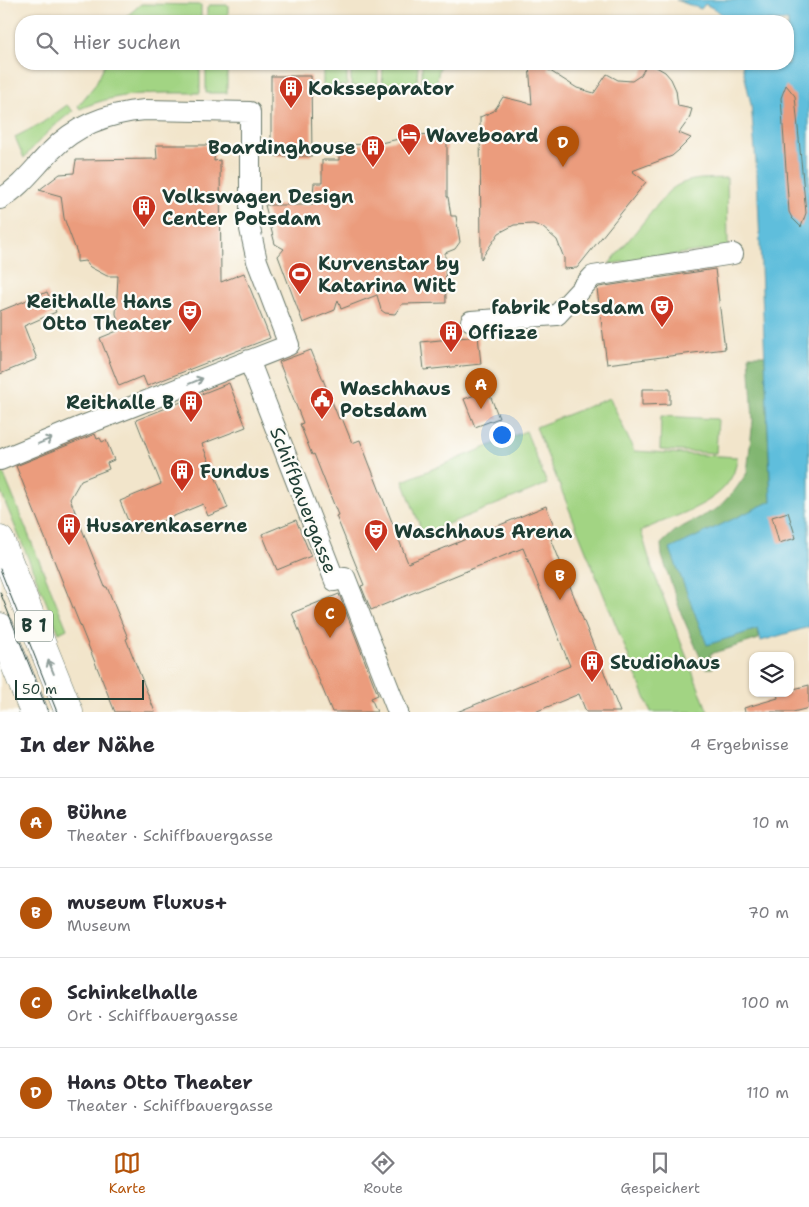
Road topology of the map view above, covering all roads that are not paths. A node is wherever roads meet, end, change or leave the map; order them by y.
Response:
1 (0, 199) edge
2 (733, 254) dead end
3 (471, 321) dead end
4 (249, 360) junction
5 (0, 460) edge
6 (0, 540) edge
7 (0, 628) edge
8 (34, 712) edge
9 (68, 712) edge
10 (398, 712) edge

1 - 4 street
2 - 3 street
5 -> 4 street
4 - 10 street, Schiffbauergasse
9 -> 6 main road, B 1
7 - 8 main road, B 1

